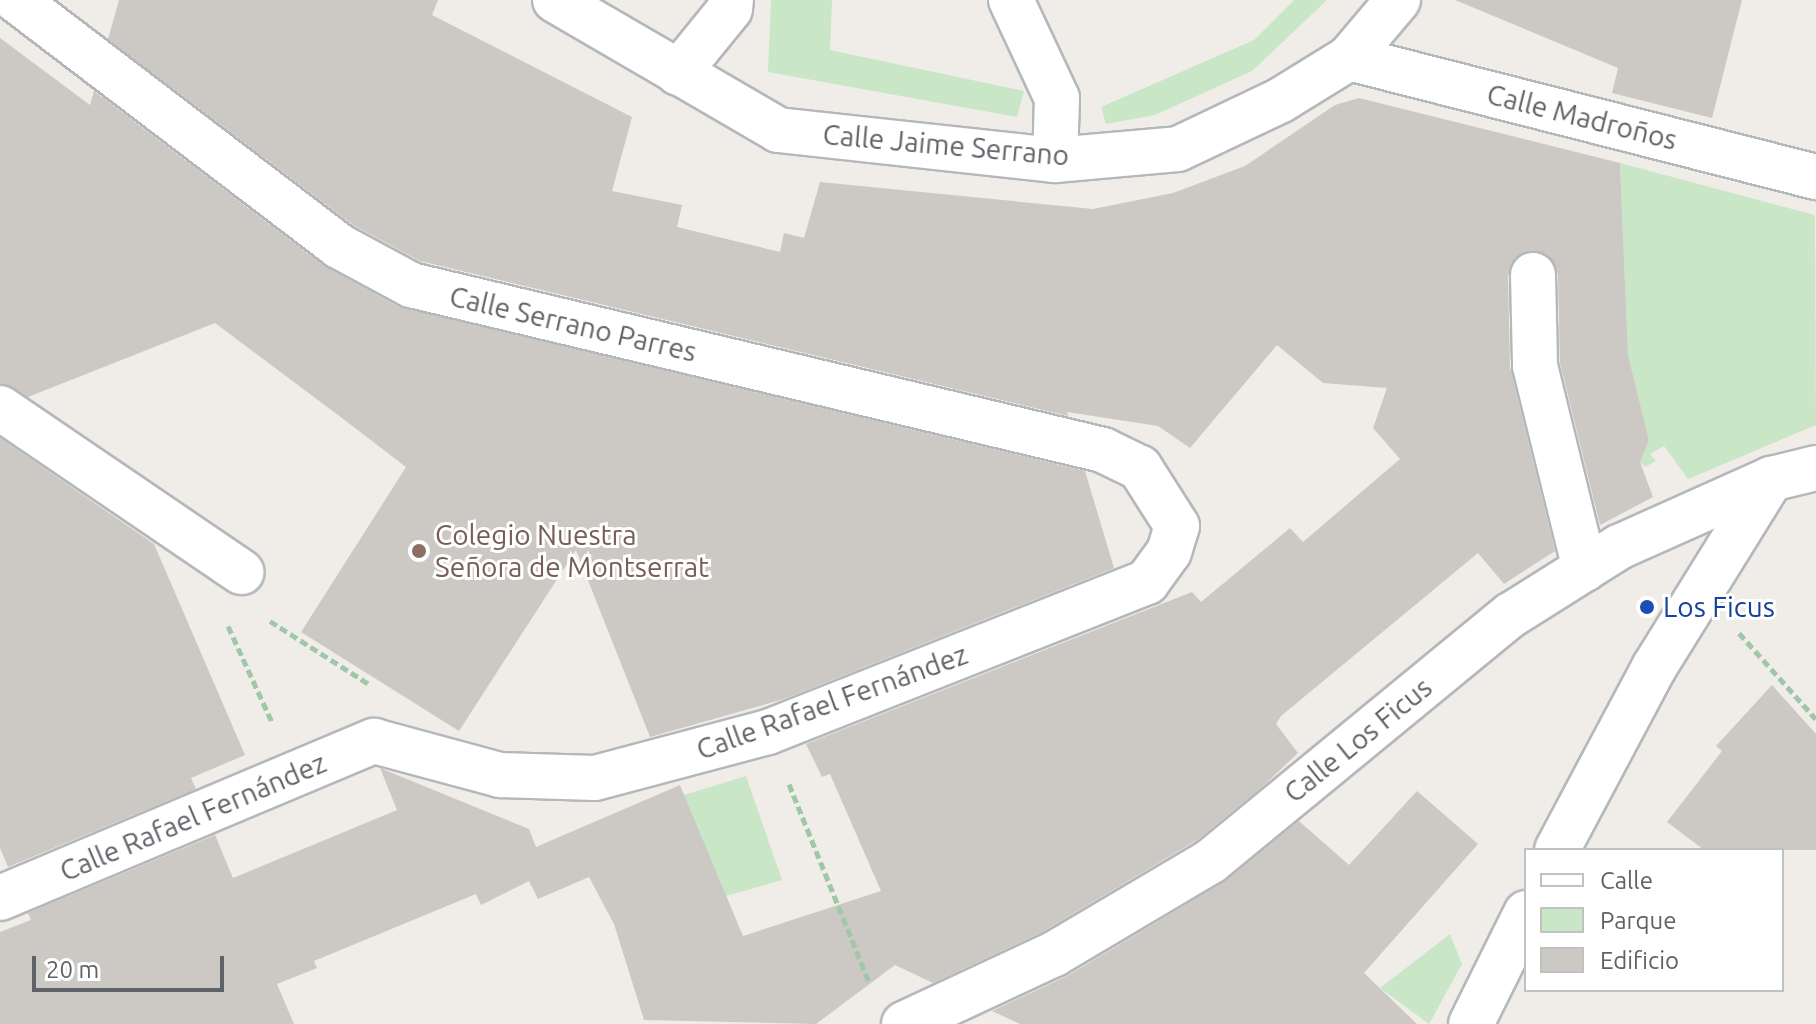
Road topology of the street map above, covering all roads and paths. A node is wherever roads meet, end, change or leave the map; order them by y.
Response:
1 (16, 0) edge
2 (555, 0) edge
3 (731, 0) edge
4 (1011, 0) edge
5 (1398, 0) edge
6 (1349, 58) junction
7 (678, 73) junction
8 (1055, 160) junction
9 (1816, 177) edge
10 (1533, 275) dead end
11 (0, 408) edge
12 (1816, 468) edge
13 (1771, 479) junction
14 (1177, 526) joint
15 (1585, 569) junction
16 (241, 572) dead end
17 (267, 619) dead end
18 (226, 621) dead end
19 (1750, 645) dead end
20 (250, 674) dead end
21 (1816, 719) edge
22 (768, 732) junction
23 (412, 751) junction
24 (1558, 848) edge
25 (0, 898) edge
26 (1524, 917) edge
27 (890, 1011) edge
28 (1471, 1024) edge

1 - 14 street, Calle Serrano Parres
2 - 7 street, Calle Jaime Serrano
3 - 7 street
4 - 8 street
5 - 6 street, Calle Jaime Serrano
6 - 8 street, Calle Jaime Serrano
6 - 9 street, Calle Madroños
7 - 8 street, Calle Jaime Serrano
10 - 15 street
11 - 16 street
12 - 13 street, Calle Los Ficus
13 - 15 street, Calle Los Ficus
13 - 24 street
14 - 22 street, Calle Rafael Fernández
15 - 27 street, Calle Los Ficus
17 - 23 path
18 - 20 path
19 - 21 path
22 - 23 street, Calle Rafael Fernández
22 - 27 path
23 - 25 street, Calle Rafael Fernández
26 - 28 street

